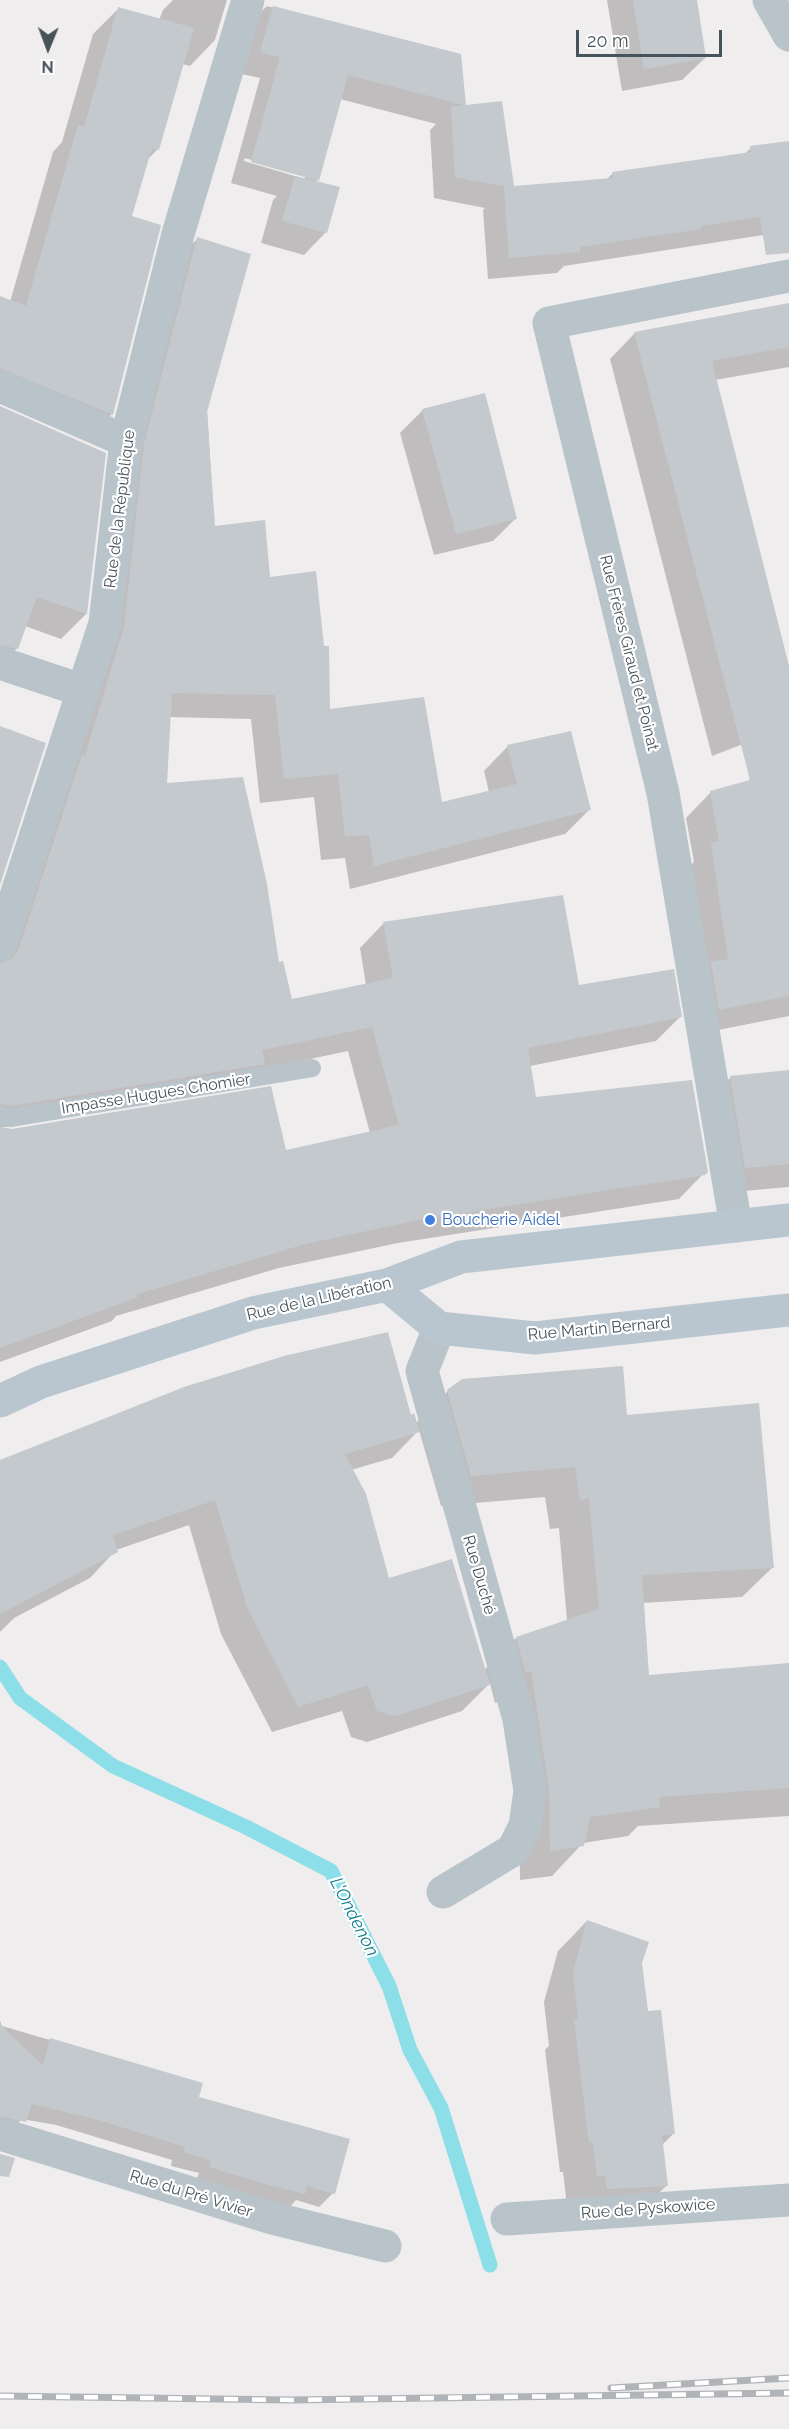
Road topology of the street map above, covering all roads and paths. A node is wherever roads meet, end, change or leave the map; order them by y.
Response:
1 (248, 0) edge
2 (769, 0) edge
3 (789, 35) edge
4 (789, 276) edge
5 (0, 386) edge
6 (126, 441) junction
7 (0, 663) edge
8 (81, 690) junction
9 (0, 945) edge
10 (312, 1068) dead end
11 (0, 1115) edge
12 (789, 1220) edge
13 (736, 1226) junction
14 (387, 1285) junction
15 (789, 1310) edge
16 (439, 1328) junction
17 (0, 1401) edge
18 (443, 1892) dead end
19 (0, 2134) edge
20 (789, 2200) edge
21 (507, 2219) dead end
22 (385, 2246) dead end

1 - 6 street, Rue de la République
2 - 3 street
4 - 13 street, Rue Frères Giraud et Poinat
5 - 6 street
6 - 8 street, Rue de la République
7 - 8 street
8 - 9 street, Rue de la République
10 - 11 lane, Impasse Hugues Chomier
12 - 13 main road, Rue de la Libération
13 - 14 main road, Rue de la Libération
14 - 16 main road
14 - 17 main road, Rue de la Libération
15 - 16 main road, Rue Martin Bernard
16 - 18 street, Rue Duché
19 - 22 street, Rue du Pré Vivier
20 - 21 street, Rue de Pyskowice

